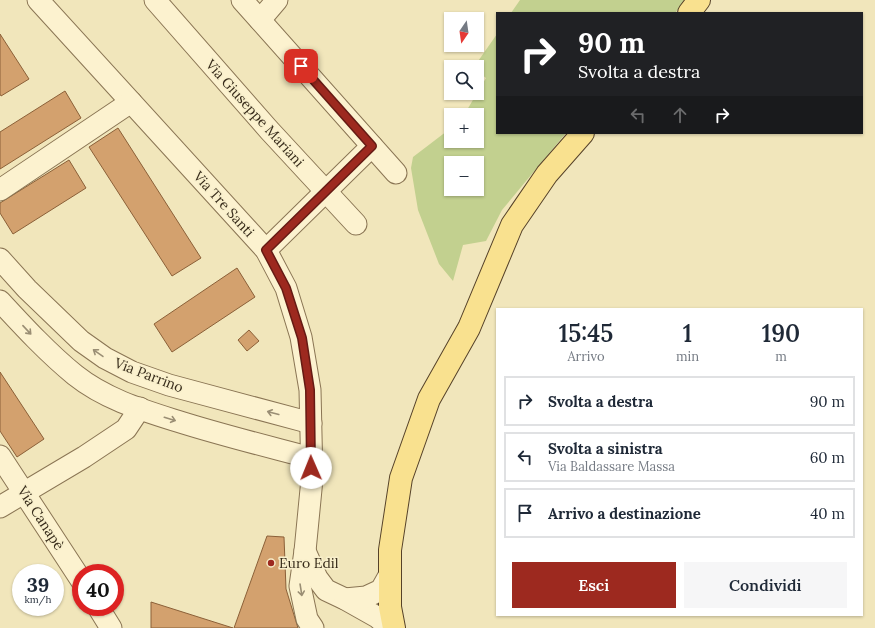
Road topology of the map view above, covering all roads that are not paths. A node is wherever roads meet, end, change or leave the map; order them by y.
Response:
1 (38, 0) edge
2 (155, 0) edge
3 (242, 0) edge
4 (277, 0) edge
5 (699, 0) edge
6 (690, 12) edge
7 (260, 20) junction
8 (131, 102) junction
9 (582, 134) edge
10 (372, 146) junction
11 (396, 173) dead end
12 (0, 190) edge
13 (326, 192) junction
14 (356, 224) dead end
15 (266, 250) junction
16 (0, 259) edge
17 (0, 301) edge
18 (140, 408) junction
19 (311, 423) junction
20 (0, 456) edge
21 (311, 458) junction
22 (25, 492) junction
23 (0, 507) edge
24 (305, 552) junction
25 (72, 566) edge
26 (390, 574) junction
27 (345, 599) junction
28 (104, 616) edge
29 (111, 628) edge
30 (313, 628) edge
31 (390, 628) edge
32 (394, 628) edge

1 - 8 street, Via Tre Santi
2 - 13 street, Via Giuseppe Mariani
3 - 7 street
4 - 7 street
5 - 6 main road
7 - 10 street
8 - 12 street
8 - 15 street, Via Tre Santi
9 - 26 main road
10 - 11 street
10 - 13 street
13 - 14 street, Via Giuseppe Mariani
13 - 15 street
15 - 19 street, Via Tre Santi
19 -> 16 street, Via Parrino
17 -> 18 street
18 -> 21 street
18 - 22 street
19 - 21 street, Via Tre Santi
20 - 22 street, Via Canapè
21 - 24 street, Via Tre Santi
22 - 23 street
22 - 25 street, Via Canapè
24 - 27 street
24 -> 30 street, Via Tre Santi
26 - 27 street
26 - 32 main road
27 - 31 street
28 - 29 street

